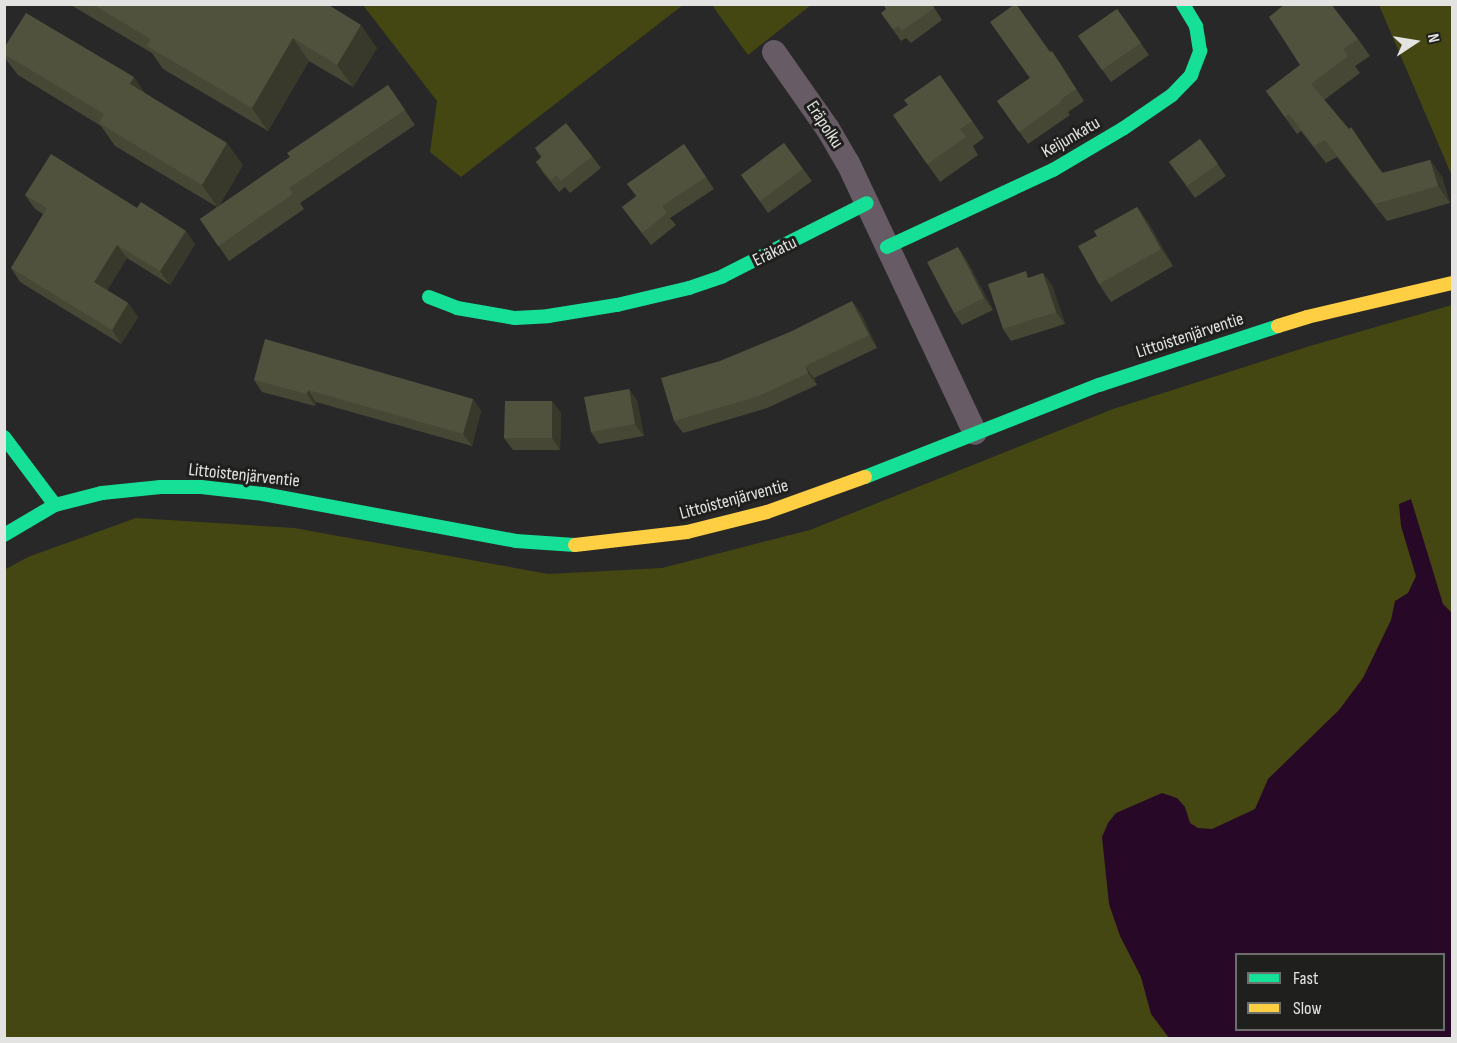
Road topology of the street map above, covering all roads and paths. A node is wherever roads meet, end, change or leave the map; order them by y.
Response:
1 (1183, 4) edge
2 (774, 52) dead end
3 (867, 203) junction
4 (888, 247) junction
5 (1452, 283) edge
6 (429, 297) dead end
7 (975, 433) junction
8 (4, 437) edge
9 (55, 505) junction
10 (4, 535) edge

1 - 4 street, Keijunkatu
2 - 3 street, Eräpolku
3 - 4 street
3 - 6 street, Eräkatu
4 - 7 street
5 - 7 street, Littoistenjärventie
7 - 9 street, Littoistenjärventie
8 - 9 street
9 - 10 street, Littoistenjärventie

